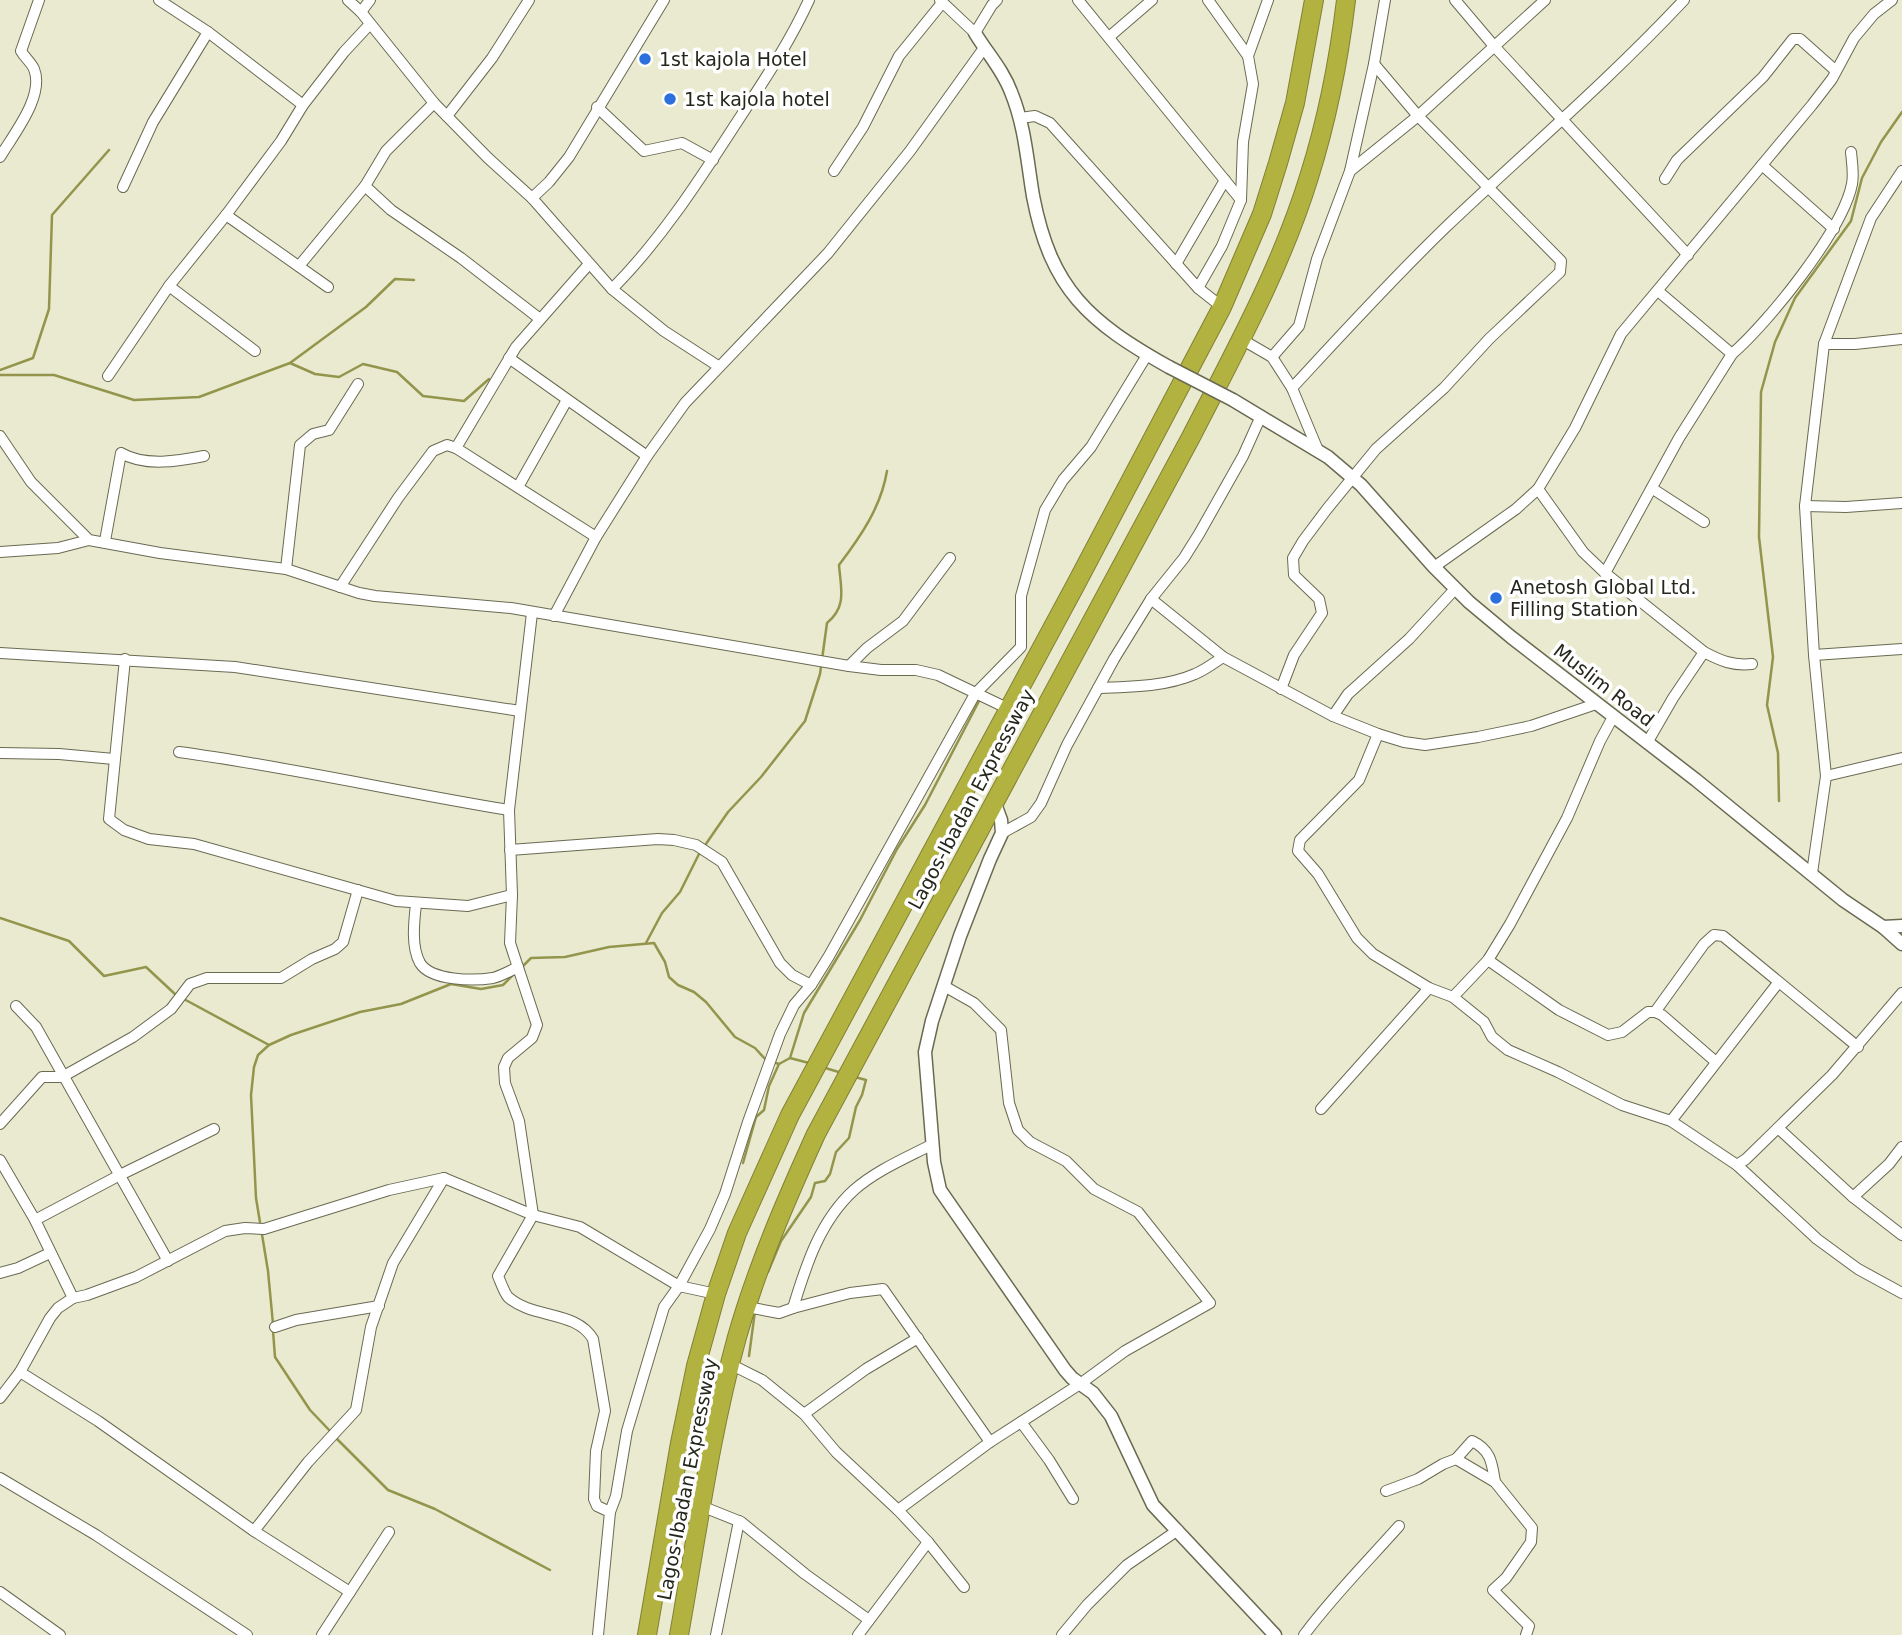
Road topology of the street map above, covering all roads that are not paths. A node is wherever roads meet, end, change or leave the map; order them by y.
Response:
1 (38, 0) edge
2 (159, 0) edge
3 (348, 0) edge
4 (370, 0) edge
5 (529, 0) edge
6 (664, 0) edge
7 (809, 0) edge
8 (998, 0) edge
9 (1078, 0) edge
10 (1152, 0) edge
11 (1208, 0) edge
12 (1268, 0) edge
13 (1314, 0) edge
14 (1346, 0) edge
15 (1385, 0) edge
16 (1455, 0) edge
17 (1545, 0) edge
18 (1684, 0) edge
19 (1892, 0) edge
20 (941, 1) edge
21 (361, 12) junction
22 (370, 24) junction
23 (208, 32) junction
24 (975, 33) junction
25 (1109, 37) junction
26 (1494, 46) junction
27 (984, 48) junction
28 (1248, 56) junction
29 (1374, 64) junction
30 (1836, 71) junction
31 (434, 103) junction
32 (303, 105) junction
33 (597, 107) junction
34 (447, 116) junction
35 (1418, 116) junction
36 (1020, 118) junction
37 (1564, 119) junction
38 (1851, 152) dead end
39 (0, 157) edge
40 (713, 160) junction
41 (1762, 165) junction
42 (834, 171) dead end
43 (1350, 171) junction
44 (1902, 171) edge
45 (1665, 179) dead end
46 (1225, 180) junction
47 (365, 186) junction
48 (123, 187) dead end
49 (1489, 188) junction
50 (532, 198) junction
51 (1241, 200) junction
52 (226, 215) junction
53 (1834, 229) junction
54 (1688, 255) junction
55 (589, 264) junction
56 (1176, 264) junction
57 (299, 267) junction
58 (169, 286) junction
59 (328, 287) dead end
60 (1198, 288) junction
61 (612, 289) junction
62 (1658, 291) junction
63 (1222, 307) junction
64 (540, 319) junction
65 (1241, 339) junction
66 (1902, 339) edge
67 (1824, 344) junction
68 (254, 351) dead end
69 (1732, 354) junction
70 (1147, 355) junction
71 (1272, 356) junction
72 (509, 358) junction
73 (718, 366) junction
74 (108, 376) dead end
75 (358, 384) dead end
76 (1292, 388) junction
77 (567, 400) junction
78 (1261, 416) junction
79 (0, 436) edge
80 (456, 448) junction
81 (1317, 448) junction
82 (205, 456) dead end
83 (647, 456) junction
84 (1353, 477) junction
85 (518, 487) junction
86 (1538, 489) junction
87 (1653, 489) junction
88 (1902, 503) edge
89 (1805, 506) junction
90 (1704, 522) dead end
91 (597, 537) junction
92 (89, 540) junction
93 (105, 541) junction
94 (0, 552) edge
95 (950, 558) dead end
96 (1434, 567) junction
97 (286, 569) junction
98 (1605, 573) junction
99 (340, 587) junction
100 (1455, 589) junction
101 (1151, 599) junction
102 (532, 613) junction
103 (555, 616) junction
104 (1902, 649) edge
105 (1704, 652) junction
106 (0, 653) edge
107 (1814, 655) junction
108 (1223, 657) junction
109 (125, 659) junction
110 (1752, 664) dead end
111 (849, 666) junction
112 (1098, 688) junction
113 (1281, 688) junction
114 (975, 694) junction
115 (1596, 704) junction
116 (1009, 709) junction
117 (520, 711) junction
118 (1333, 716) junction
119 (1613, 717) junction
120 (1378, 734) junction
121 (1647, 743) junction
122 (179, 752) dead end
123 (0, 753) edge
124 (1902, 758) edge
125 (114, 759) junction
126 (1826, 776) junction
127 (993, 801) junction
128 (509, 810) junction
129 (1002, 833) junction
130 (510, 850) junction
131 (1812, 873) junction
132 (358, 890) junction
133 (512, 895) junction
134 (416, 904) junction
135 (1902, 926) edge
136 (1883, 927) junction
137 (1902, 944) edge
138 (1488, 960) junction
139 (518, 967) junction
140 (1778, 983) junction
141 (811, 985) junction
142 (944, 986) junction
143 (1429, 988) junction
144 (1902, 993) edge
145 (1453, 997) junction
146 (16, 1006) dead end
147 (1655, 1012) junction
148 (1857, 1047) junction
149 (1716, 1062) junction
150 (62, 1077) junction
151 (1321, 1109) dead end
152 (1671, 1121) junction
153 (0, 1124) edge
154 (1778, 1128) junction
155 (214, 1129) dead end
156 (933, 1144) junction
157 (1902, 1147) edge
158 (1, 1165) edge
159 (1737, 1165) junction
160 (120, 1175) junction
161 (444, 1178) junction
162 (1853, 1197) junction
163 (533, 1215) junction
164 (35, 1220) junction
165 (1902, 1235) edge
166 (50, 1253) junction
167 (168, 1261) junction
168 (0, 1273) edge
169 (679, 1286) junction
170 (1902, 1293) edge
171 (716, 1294) junction
172 (73, 1298) junction
173 (379, 1306) junction
174 (747, 1307) junction
175 (793, 1308) junction
176 (275, 1327) dead end
177 (918, 1338) junction
178 (730, 1364) junction
179 (20, 1373) junction
180 (1080, 1384) junction
181 (0, 1398) edge
182 (804, 1414) junction
183 (1021, 1422) junction
184 (990, 1442) junction
185 (1456, 1459) junction
186 (0, 1478) edge
187 (1495, 1482) junction
188 (1385, 1491) dead end
189 (1073, 1499) dead end
190 (701, 1506) junction
191 (898, 1510) junction
192 (610, 1512) junction
193 (739, 1521) junction
194 (1399, 1526) dead end
195 (1178, 1530) junction
196 (254, 1531) junction
197 (389, 1532) dead end
198 (928, 1542) junction
199 (964, 1587) dead end
200 (0, 1592) edge
201 (350, 1592) junction
202 (869, 1620) junction
203 (60, 1635) edge
204 (247, 1635) edge
205 (322, 1635) edge
206 (598, 1635) edge
207 (647, 1635) edge
208 (679, 1635) edge
209 (716, 1635) edge
210 (858, 1635) edge
211 (1062, 1635) edge
212 (1275, 1635) edge
213 (1304, 1635) edge
214 (1526, 1635) edge

1 - 39 street
2 - 23 street
3 - 21 street
4 - 21 street
5 - 34 street
6 - 33 street
7 - 40 street
8 - 24 street
9 - 25 street
10 - 25 street
11 - 28 street
12 - 28 street
13 - 63 highway, Lagos-Ibadan Expressway
14 - 65 highway, Lagos-Ibadan Expressway
15 - 29 street
16 - 26 street
17 - 26 street
18 - 37 street
19 - 30 street
20 - 24 street
20 - 42 street
21 - 22 street
22 - 31 street
22 - 32 street
23 - 32 street
23 - 48 street
24 - 27 street, Muslim Road
25 - 46 street
26 - 35 street
26 - 37 street
27 - 36 street, Muslim Road
27 - 73 street
28 - 51 street
29 - 35 street
29 - 43 street
30 - 41 street
30 - 45 street
31 - 34 street
31 - 47 street
32 - 52 street
33 - 40 street
33 - 50 street
34 - 50 street
35 - 43 street
35 - 49 street
36 - 56 street
36 - 70 street, Muslim Road
37 - 49 street
37 - 54 street
38 - 53 street
40 - 61 street
41 - 53 street
41 - 54 street
43 - 71 street
44 - 67 street
46 - 51 street
46 - 56 street
47 - 57 street
47 - 64 street
49 - 76 street
49 - 84 street
50 - 55 street
51 - 60 street
52 - 57 street
52 - 58 street
53 - 69 street
54 - 62 street
55 - 61 street
55 - 64 street
56 - 60 street
57 - 59 street
58 - 68 street
58 - 74 street
60 - 63 street
61 - 73 street
62 - 69 street
62 - 86 street
63 - 116 highway, Lagos-Ibadan Expressway
64 - 72 street
65 - 71 street
65 - 127 highway, Lagos-Ibadan Expressway
66 - 67 street
67 - 89 street
69 - 87 street
70 - 78 street, Muslim Road, bridge
70 - 114 street
71 - 76 street
72 - 77 street
72 - 80 street
73 - 83 street
75 - 97 street
76 - 81 street
77 - 83 street
77 - 85 street
78 - 81 street, Muslim Road
78 - 101 street
79 - 92 street
80 - 85 street
80 - 99 street
81 - 84 street, Muslim Road
82 - 93 street
83 - 91 street
84 - 96 street, Muslim Road
84 - 113 street
85 - 91 street
86 - 96 street
86 - 98 street
87 - 90 street
87 - 98 street
88 - 89 street
89 - 107 street
91 - 103 street
92 - 93 street
92 - 94 street
93 - 97 street
95 - 111 street
96 - 100 street, Muslim Road
97 - 99 street
98 - 105 street
99 - 102 street
100 - 115 street, Muslim Road
100 - 118 street
101 - 108 street
101 - 112 street
102 - 103 street
102 - 117 street
103 - 111 street
104 - 107 street
105 - 110 street
105 - 121 street
106 - 109 street
107 - 126 street
108 - 112 street
108 - 113 street
109 - 117 street
109 - 125 street
111 - 114 street
112 - 129 street
113 - 118 street
114 - 116 street
114 - 141 street
115 - 119 street, Muslim Road
115 - 120 street
116 - 171 highway, Lagos-Ibadan Expressway
117 - 128 street
118 - 120 street
119 - 121 street, Muslim Road
119 - 138 street
120 - 143 street
121 - 131 street, Muslim Road
122 - 128 street
123 - 125 street
124 - 126 street
125 - 132 street
126 - 131 street
127 - 129 street
127 - 174 highway, Lagos-Ibadan Expressway
128 - 130 street
129 - 142 street
130 - 133 street
130 - 141 street
131 - 136 street, Muslim Road
132 - 134 street
132 - 150 street
133 - 134 street
133 - 139 street
134 - 139 street
135 - 136 street
136 - 137 street, Muslim Road
138 - 145 street
138 - 147 street
139 - 163 street
140 - 147 street
140 - 148 street
140 - 149 street
141 - 169 street
142 - 156 street
142 - 180 street
143 - 145 street
143 - 151 street
144 - 148 street
145 - 152 street
146 - 150 street
147 - 149 street
148 - 154 street
149 - 152 street
150 - 153 street
150 - 160 street
152 - 159 street
154 - 159 street
154 - 162 street
155 - 160 street
156 - 175 street
156 - 180 street
157 - 162 street
158 - 164 street
159 - 170 street
160 - 164 street
160 - 167 street
161 - 163 street
161 - 167 street
161 - 173 street
162 - 165 street
163 - 169 street
163 - 192 street
164 - 166 street
166 - 168 street
166 - 172 street
167 - 172 street
169 - 171 street
169 - 192 street
171 - 207 highway, Lagos-Ibadan Expressway
172 - 179 street
173 - 176 street
173 - 196 street
174 - 175 street
174 - 178 highway, Lagos-Ibadan Expressway
175 - 177 street
177 - 182 street
177 - 184 street
178 - 182 street
178 - 190 highway, Lagos-Ibadan Expressway
179 - 181 street
179 - 196 street
180 - 183 street
180 - 195 street
182 - 191 street
183 - 184 street
183 - 189 street
184 - 191 street
185 - 187 street
185 - 187 street
185 - 188 street
186 - 204 street
187 - 214 street
190 - 193 street
190 - 208 highway, Lagos-Ibadan Expressway
191 - 198 street
192 - 206 street
193 - 202 street
193 - 209 street
194 - 213 street
195 - 211 street
195 - 212 street
196 - 201 street
197 - 201 street
198 - 199 street
198 - 202 street
200 - 203 street
201 - 205 street
202 - 210 street

